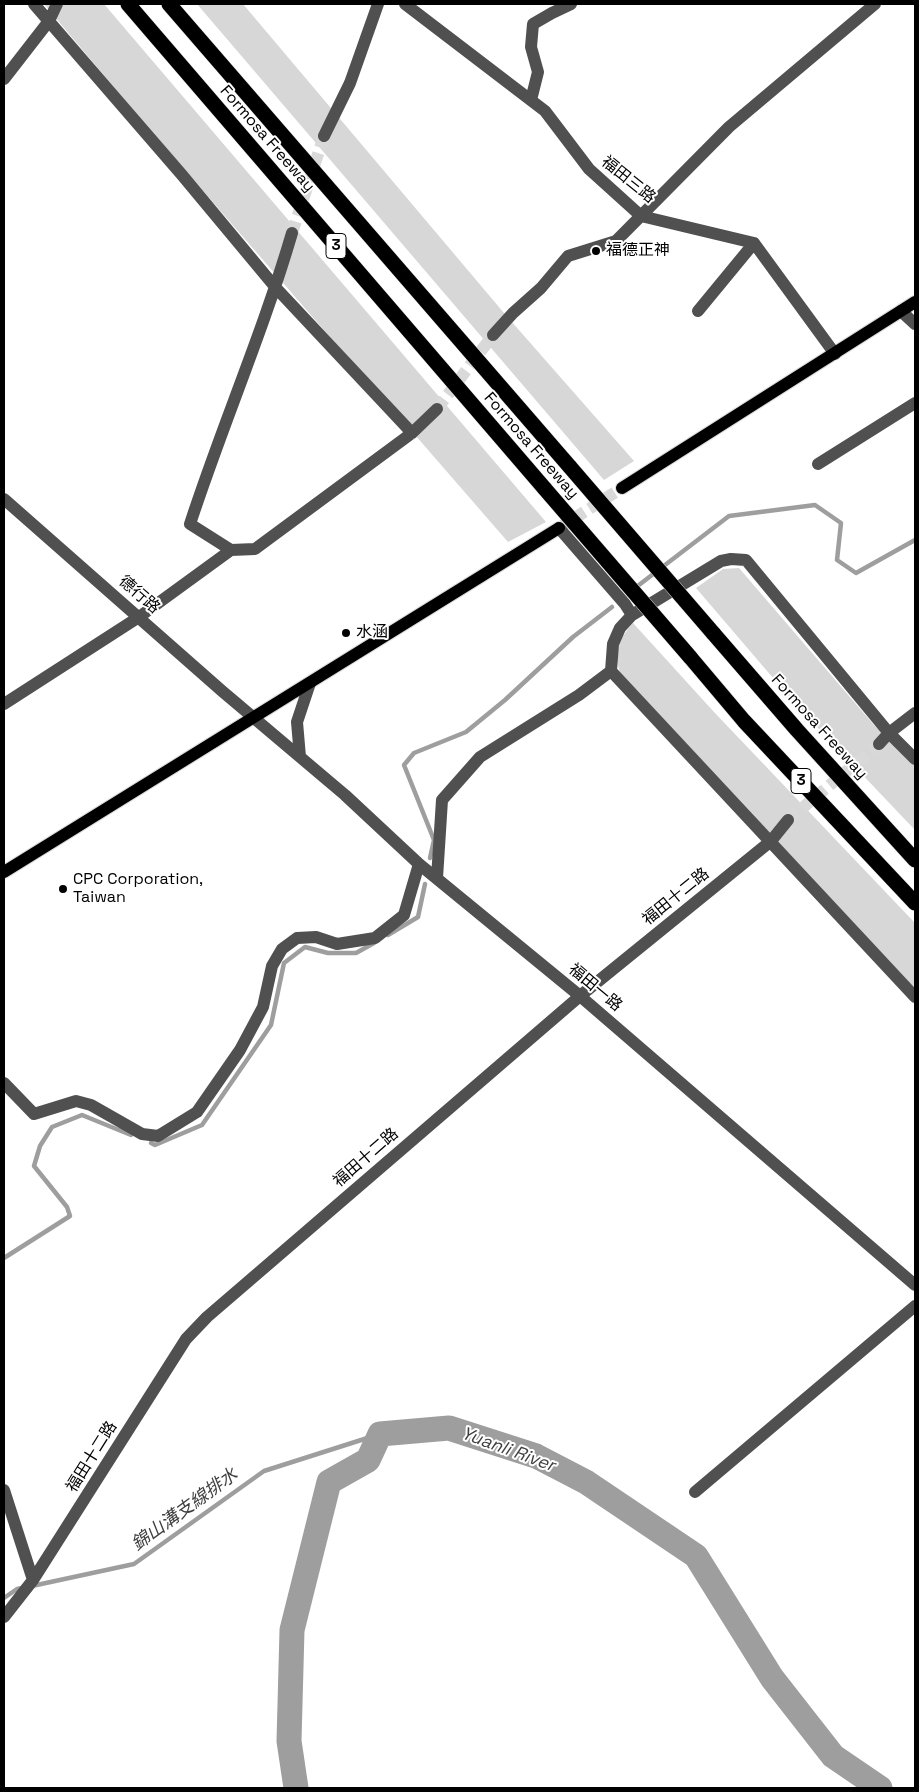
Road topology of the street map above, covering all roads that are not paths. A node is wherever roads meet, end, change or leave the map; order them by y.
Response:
1 (34, 4) edge
2 (57, 4) edge
3 (128, 4) edge
4 (169, 4) edge
5 (378, 4) edge
6 (405, 4) edge
7 (571, 4) edge
8 (875, 4) edge
9 (49, 21) junction
10 (4, 79) edge
11 (531, 100) junction
12 (324, 136) tunnel mouth
13 (641, 216) junction
14 (292, 233) tunnel mouth
15 (754, 243) junction
16 (276, 288) junction
17 (915, 302) edge
18 (698, 311) dead end
19 (901, 311) junction
20 (915, 324) edge
21 (492, 335) tunnel mouth
22 (835, 354) junction
23 (915, 403) edge
24 (437, 409) tunnel mouth
25 (412, 433) junction
26 (818, 464) dead end
27 (622, 488) tunnel mouth
28 (4, 498) edge
29 (559, 528) joint
30 (231, 550) junction
31 (632, 615) junction
32 (139, 617) junction
33 (612, 671) junction
34 (310, 683) junction
35 (4, 704) edge
36 (915, 713) edge
37 (252, 717) junction
38 (889, 733) junction
39 (879, 744) tunnel mouth
40 (300, 758) junction
41 (915, 758) edge
42 (788, 820) tunnel mouth
43 (771, 841) junction
44 (915, 860) edge
45 (419, 864) junction
46 (4, 872) edge
47 (437, 878) junction
48 (915, 903) edge
49 (580, 996) junction
50 (915, 998) edge
51 (4, 1083) edge
52 (915, 1285) edge
53 (915, 1306) edge
54 (4, 1490) edge
55 (695, 1492) dead end
56 (33, 1580) junction
57 (4, 1617) edge

1 - 9 street
2 - 9 street
3 - 48 highway, Formosa Freeway / 3, bridge
4 - 44 highway, Formosa Freeway / 3, bridge
5 - 12 street
6 - 11 street, 福田三路
7 - 11 street
8 - 13 street
9 - 10 street
9 - 16 street
11 - 13 street, 福田三路
13 - 15 street, 福田三路
13 - 21 street
14 - 16 street
15 - 18 street
15 - 22 street
16 - 25 street
16 - 30 street
17 - 19 main road
19 - 20 street
19 - 22 main road
22 - 27 main road
23 - 26 street
24 - 25 street
25 - 30 street
28 - 32 street, 德行路
29 - 31 street
29 - 34 main road
30 - 32 street
31 - 33 street
31 - 38 street
32 - 35 street
32 - 37 street, 德行路
33 - 43 street
33 - 47 street
34 - 37 main road
34 - 40 street
36 - 38 street
37 - 40 street, 福田一路
37 - 46 main road
38 - 39 street
38 - 41 street
40 - 45 street, 福田一路
42 - 43 street, 福田十二路
43 - 49 street, 福田十二路
43 - 50 street
45 - 47 street, 福田一路
45 - 51 street
47 - 49 street, 福田一路
49 - 52 street, 福田一路
49 - 56 street, 福田十二路
53 - 55 street
54 - 56 street
56 - 57 street, 福田十二路

